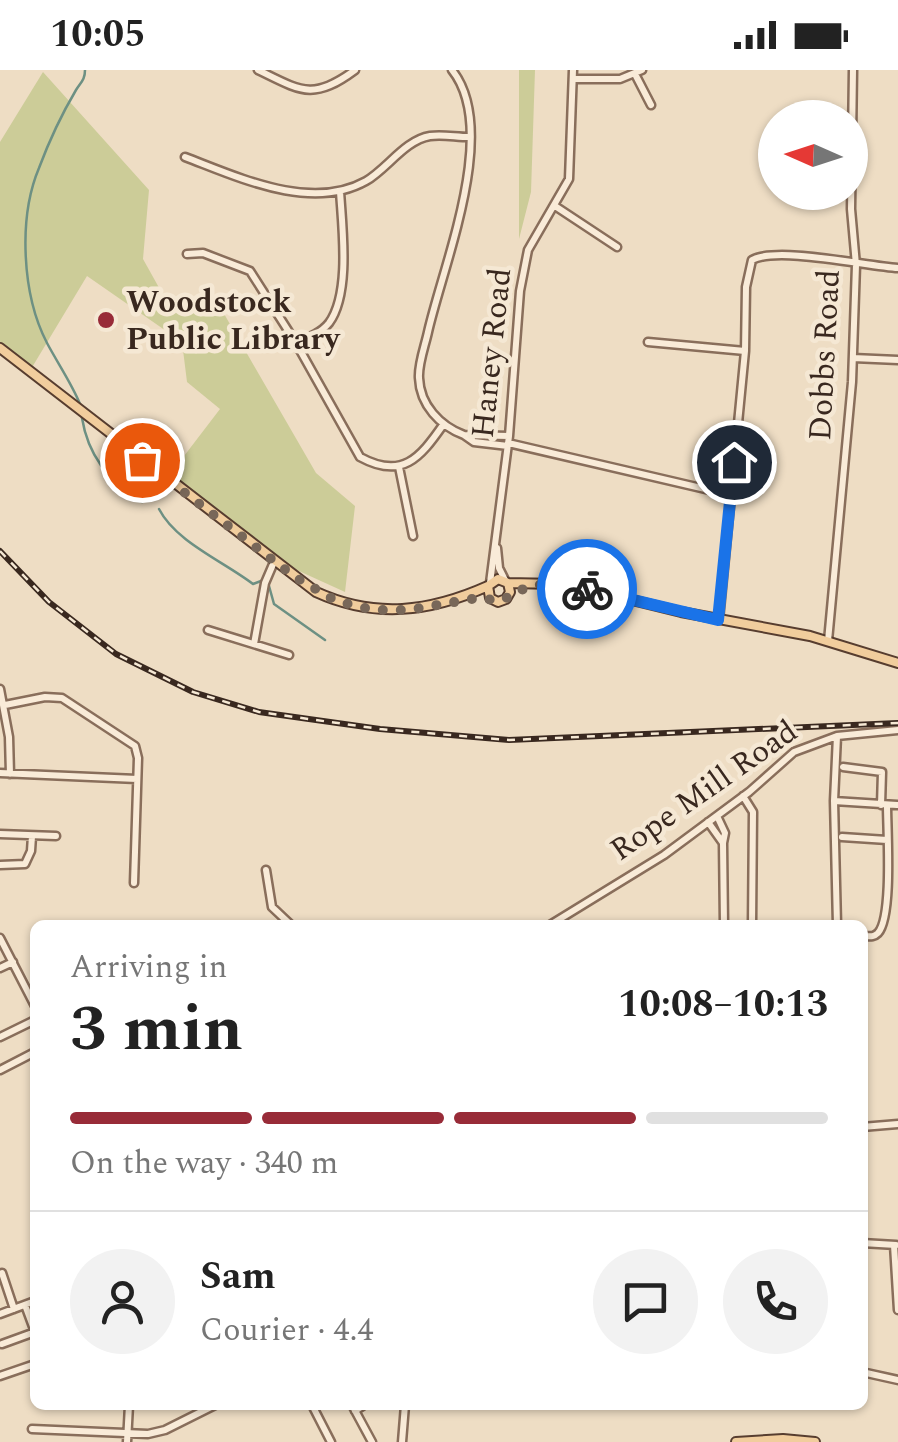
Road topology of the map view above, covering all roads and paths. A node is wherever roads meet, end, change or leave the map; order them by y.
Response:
1 (258, 70) edge
2 (354, 70) edge
3 (452, 70) edge
4 (852, 70) edge
5 (639, 72) edge
6 (573, 74) edge
7 (651, 105) dead end
8 (469, 137) junction
9 (185, 157) dead end
10 (340, 191) junction
11 (554, 206) junction
12 (617, 247) dead end
13 (188, 254) dead end
14 (856, 265) junction
15 (898, 268) edge
16 (648, 342) dead end
17 (296, 343) junction
18 (0, 348) edge
19 (744, 351) junction
20 (853, 358) junction
21 (898, 360) edge
22 (443, 425) junction
23 (509, 442) junction
24 (399, 467) junction
25 (731, 495) junction
26 (497, 532) junction
27 (413, 536) dead end
28 (274, 562) junction
29 (506, 582) junction
30 (489, 584) junction
31 (546, 584) junction
32 (508, 598) junction
33 (492, 599) junction
34 (456, 600) junction
35 (718, 620) junction
36 (208, 630) dead end
37 (828, 641) junction
38 (254, 644) junction
39 (289, 655) dead end
40 (898, 663) edge
41 (0, 689) edge
42 (4, 705) junction
43 (898, 730) edge
44 (837, 736) junction
45 (843, 768) dead end
46 (0, 773) edge
47 (10, 774) junction
48 (138, 779) junction
49 (743, 796) junction
50 (834, 801) junction
51 (888, 805) edge
52 (717, 816) junction
53 (708, 822) junction
54 (0, 834) edge
55 (32, 836) junction
56 (56, 836) dead end
57 (842, 837) dead end
58 (887, 840) junction
59 (724, 844) junction
60 (0, 865) edge
61 (266, 870) dead end
62 (134, 883) dead end
63 (286, 920) edge
64 (558, 920) edge
65 (724, 920) edge
66 (752, 920) edge
67 (836, 920) edge
68 (868, 936) edge
69 (0, 938) edge
70 (12, 962) junction
71 (0, 968) edge
72 (30, 996) edge
73 (30, 1022) edge
74 (0, 1037) edge
75 (30, 1055) edge
76 (0, 1070) edge
77 (898, 1124) edge
78 (868, 1126) edge
79 (868, 1243) edge
80 (896, 1245) edge
81 (2, 1273) edge
82 (30, 1303) edge
83 (25, 1305) junction
84 (14, 1309) junction
85 (898, 1310) edge
86 (0, 1314) edge
87 (30, 1318) edge
88 (30, 1334) edge
89 (2, 1344) edge
90 (30, 1365) edge
91 (2, 1372) edge
92 (868, 1373) edge
93 (898, 1380) edge
94 (129, 1410) edge
95 (205, 1410) edge
96 (315, 1410) edge
97 (354, 1410) edge
98 (405, 1410) edge
99 (32, 1429) dead end
100 (127, 1438) edge
101 (331, 1442) edge
102 (372, 1442) edge
103 (402, 1442) edge
104 (736, 1442) edge
105 (815, 1442) edge

1 - 2 street
3 - 8 street
4 - 14 street, Dobbs Road
5 - 6 street
5 - 7 street
6 - 11 street, Haney Road
8 - 10 street
8 - 22 street
9 - 10 street
10 - 17 street
11 - 12 street
11 - 23 street, Haney Road
13 - 17 street
14 - 15 street
14 - 19 street
14 - 20 street, Dobbs Road
16 - 19 street
17 - 24 street
18 - 28 main road
19 - 25 street
20 - 21 street
20 - 37 street, Dobbs Road
22 - 23 street
22 - 24 street
23 - 25 street
23 - 26 street, Haney Road
24 - 27 street
25 - 35 street
26 - 29 street, Haney Road
26 - 30 street, Haney Road
28 - 34 main road
28 - 38 street
29 - 30 main road
29 - 31 main road
29 - 32 main road
30 - 33 main road
30 - 34 main road
31 - 32 main road
31 - 35 main road
32 - 33 main road
33 - 34 main road
35 - 37 main road
36 - 38 street
37 - 40 main road
38 - 39 street
41 - 42 street
42 - 47 street
42 - 48 street
43 - 44 street, Rope Mill Road
44 - 49 street, Rope Mill Road
44 - 50 street
45 - 51 street
46 - 47 street
47 - 48 street
48 - 62 street
49 - 52 street, Rope Mill Road
49 - 66 street
50 - 51 street
50 - 67 street
51 - 58 street
52 - 53 street, Rope Mill Road
52 - 59 street
53 - 59 street
53 - 64 street, Rope Mill Road
54 - 55 street
55 - 56 street
55 - 60 street
57 - 58 street
58 - 68 street
59 - 65 street
61 - 63 street
69 - 70 street
70 - 71 street
70 - 72 street
73 - 74 street
75 - 76 street
77 - 78 street
79 - 80 street
80 - 85 street
81 - 84 street
82 - 83 street
83 - 84 street
83 - 87 street
84 - 86 street
88 - 89 street
90 - 91 street
92 - 93 street
94 - 100 street
95 - 100 street
96 - 101 street
97 - 102 street
98 - 103 street
99 - 100 street
104 - 105 main road

